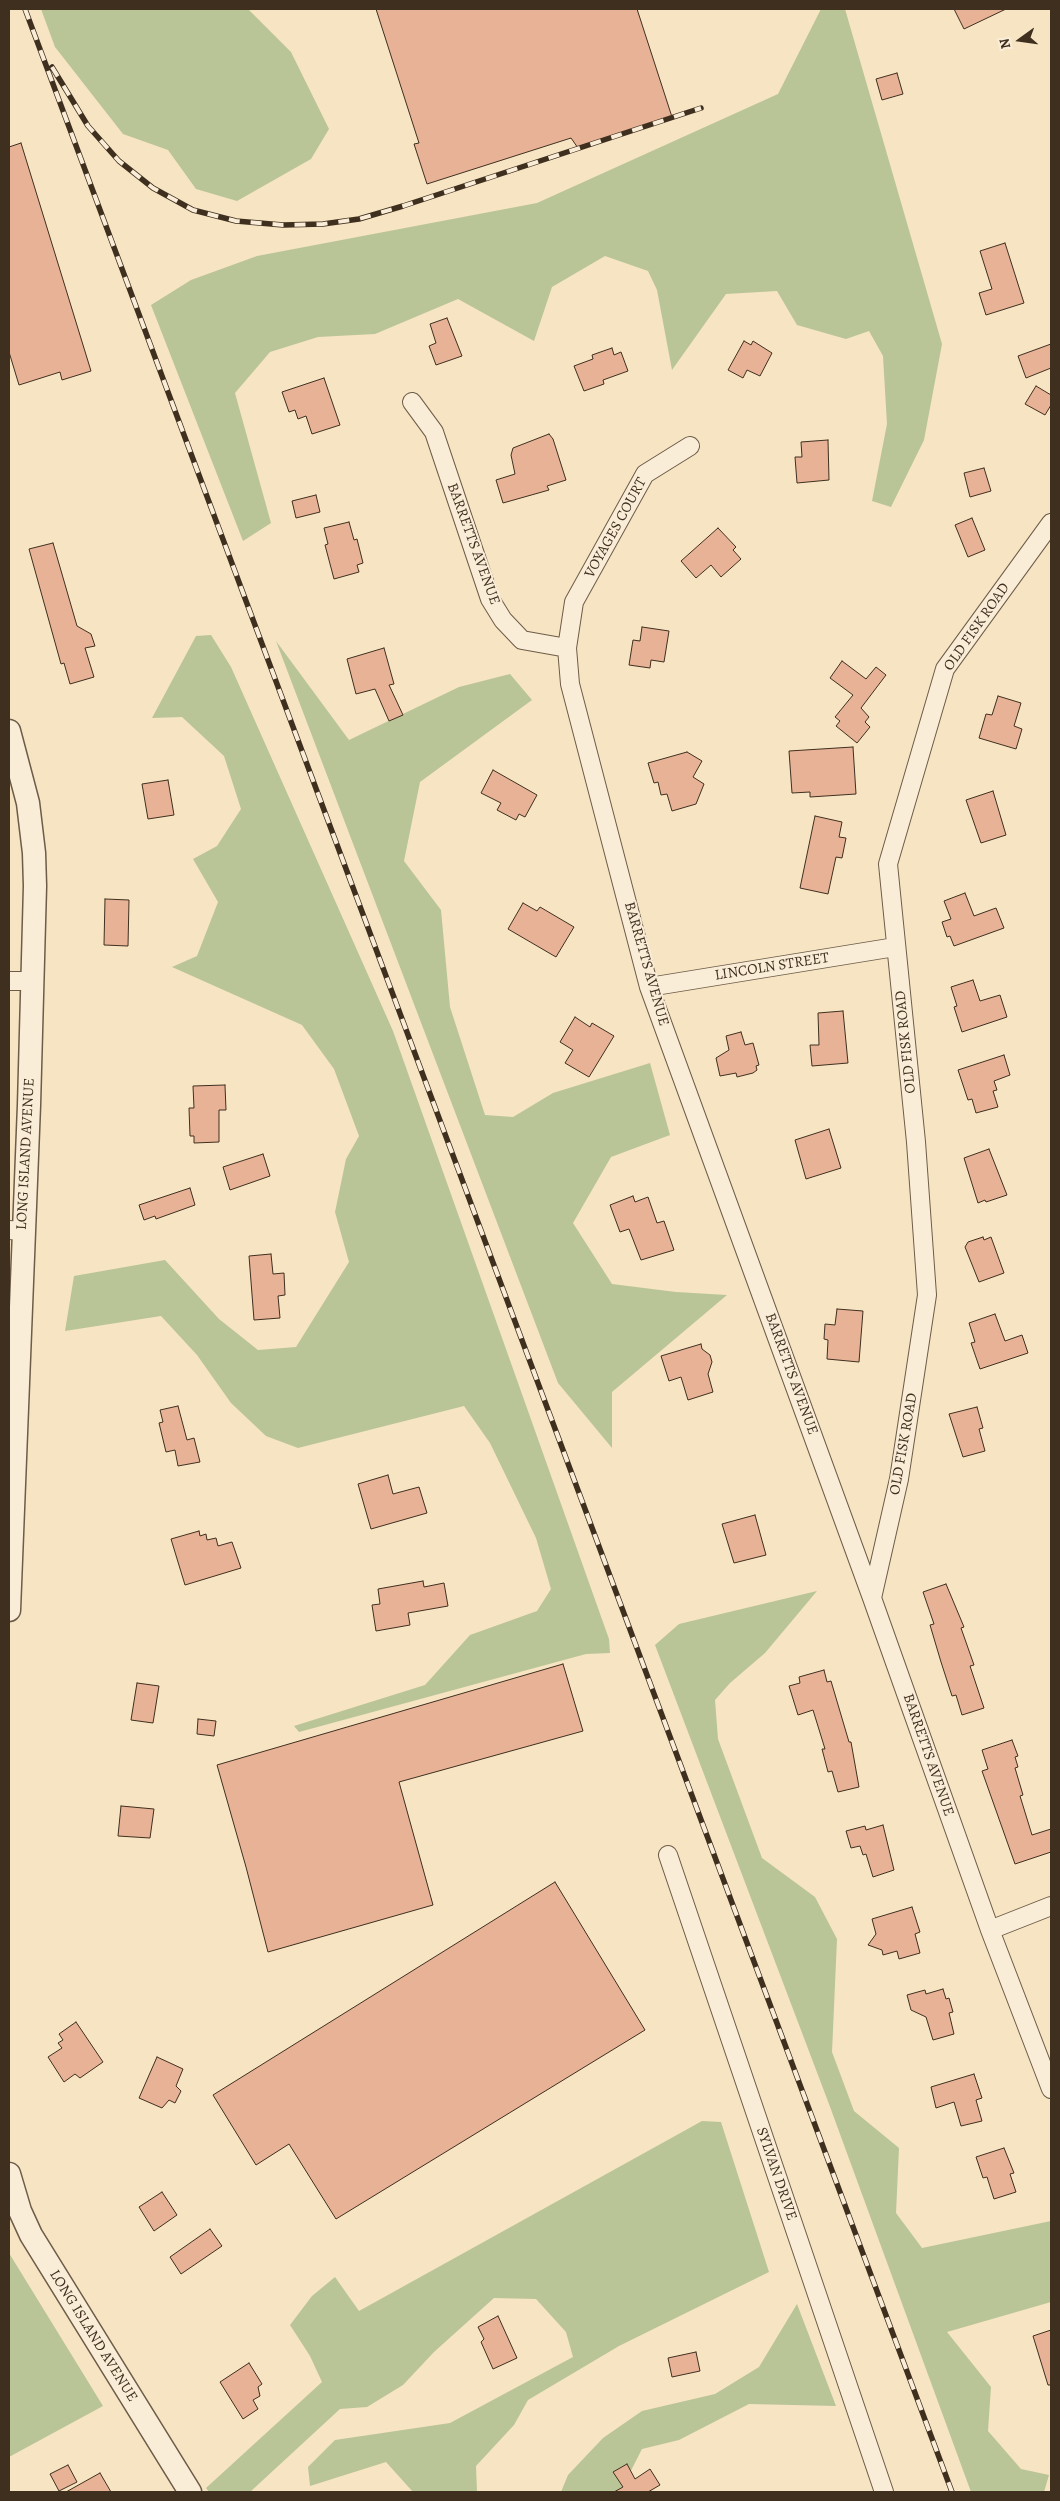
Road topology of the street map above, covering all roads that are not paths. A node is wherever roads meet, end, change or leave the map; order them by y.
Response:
1 (412, 402) dead end
2 (690, 446) dead end
3 (1051, 524) edge
4 (574, 602) joint
5 (566, 648) junction
6 (9, 731) edge
7 (895, 947) junction
8 (9, 980) edge
9 (32, 981) junction
10 (650, 987) junction
11 (16, 1231) edge
12 (872, 1598) junction
13 (9, 1610) edge
14 (668, 1855) dead end
15 (1051, 1906) edge
16 (990, 1930) junction
17 (1051, 2089) edge
18 (9, 2174) edge
19 (190, 2492) edge
20 (884, 2492) edge

1 - 5 street, BARRETTS AVENUE
2 - 4 street, VOYAGES COURT
3 - 7 street, OLD FISK ROAD
4 - 5 street, BARRETTS AVENUE
5 - 10 street, BARRETTS AVENUE
6 - 9 street, LONG ISLAND AVENUE
7 - 10 street, LINCOLN STREET
7 - 12 street, OLD FISK ROAD
8 - 9 street
9 - 11 street, LONG ISLAND AVENUE
10 - 12 street, BARRETTS AVENUE
11 - 13 street, LONG ISLAND AVENUE
12 - 16 street, BARRETTS AVENUE
14 - 20 street, SYLVAN DRIVE
15 - 16 street
16 - 17 street, BARRETTS AVENUE
18 - 19 street, LONG ISLAND AVENUE

